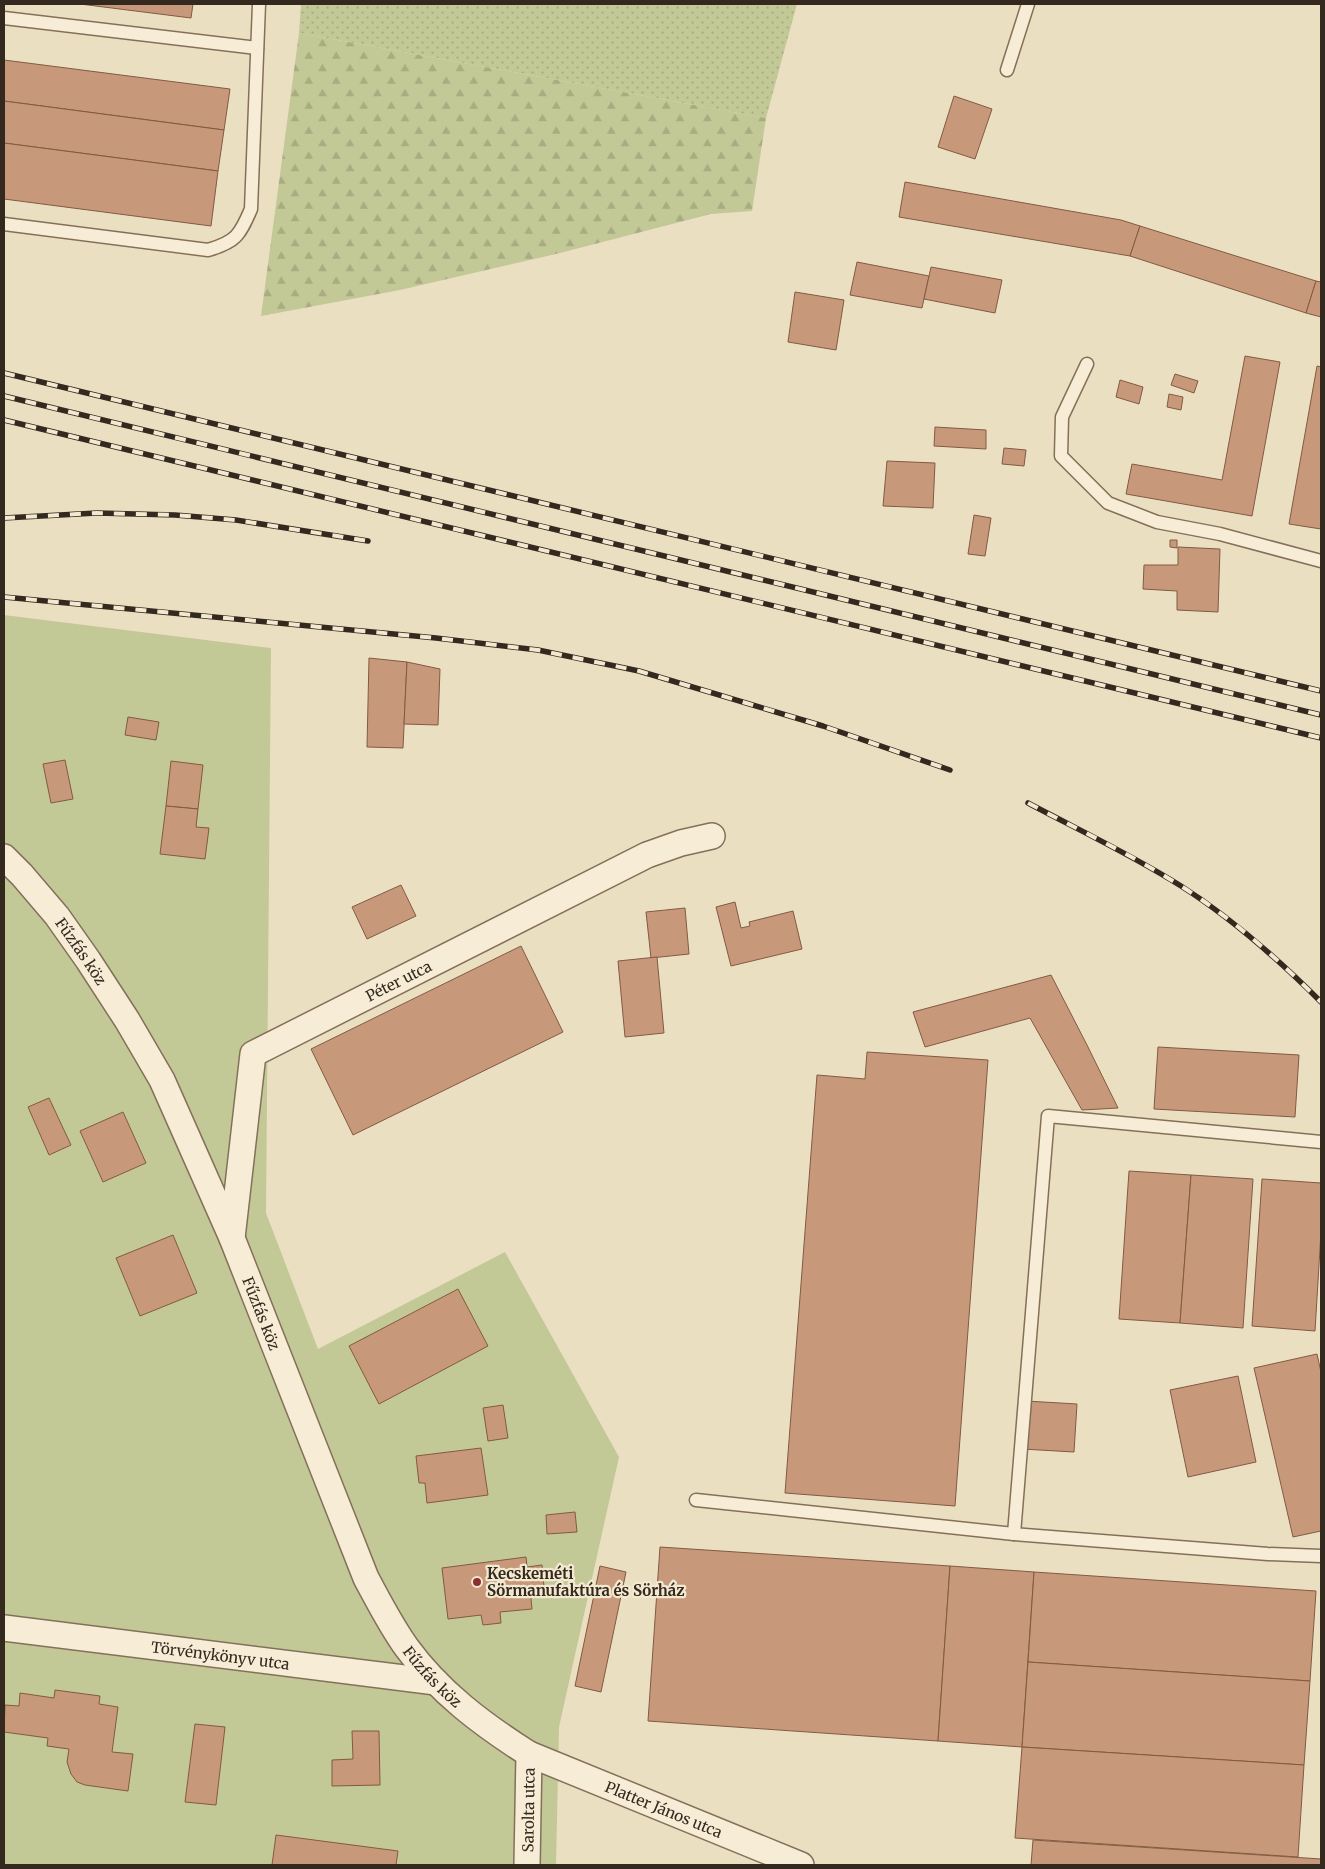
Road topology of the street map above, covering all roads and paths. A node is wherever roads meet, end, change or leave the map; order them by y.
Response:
1 (259, 4) edge
2 (1028, 4) edge
3 (4, 18) edge
4 (257, 48) junction
5 (1007, 70) dead end
6 (4, 224) edge
7 (1087, 364) dead end
8 (1321, 561) edge
9 (712, 836) dead end
10 (4, 857) edge
11 (1321, 1142) edge
12 (232, 1238) junction
13 (696, 1500) dead end
14 (1014, 1534) junction
15 (1321, 1556) edge
16 (4, 1628) edge
17 (436, 1682) junction
18 (529, 1754) junction
19 (526, 1865) edge
20 (800, 1865) edge

1 - 4 lane
2 - 5 lane
3 - 4 lane
4 - 6 lane
7 - 8 lane
9 - 12 street, Péter utca
10 - 12 street, Fűzfás köz
11 - 14 lane
12 - 17 street, Fűzfás köz
13 - 14 lane
14 - 15 lane
16 - 17 street, Törvénykönyv utca
17 - 18 street, Fűzfás köz
18 - 19 street, Sarolta utca
18 - 20 street, Platter János utca

